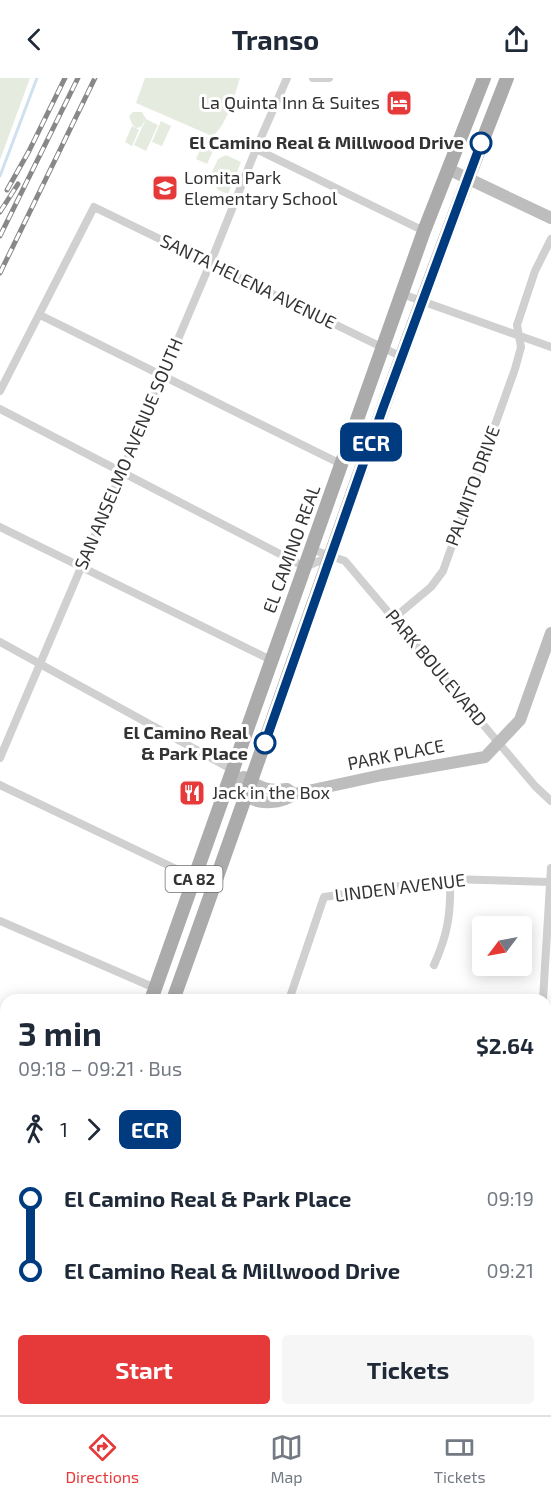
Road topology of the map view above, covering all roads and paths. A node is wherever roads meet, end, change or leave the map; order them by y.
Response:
1 (287, 78) edge
2 (313, 78) edge
3 (329, 78) edge
4 (484, 78) edge
5 (507, 78) edge
6 (256, 149) junction
7 (448, 169) junction
8 (467, 178) junction
9 (551, 219) edge
10 (424, 231) junction
11 (551, 239) edge
12 (210, 264) junction
13 (402, 294) junction
14 (422, 301) junction
15 (40, 315) junction
16 (519, 335) junction
17 (551, 347) edge
18 (382, 348) junction
19 (402, 357) junction
20 (162, 375) junction
21 (0, 391) edge
22 (0, 410) edge
23 (341, 464) junction
24 (121, 472) junction
25 (0, 527) edge
26 (311, 549) junction
27 (331, 556) junction
28 (82, 567) junction
29 (305, 567) junction
30 (394, 618) junction
31 (551, 633) edge
32 (0, 642) edge
33 (271, 660) junction
34 (41, 664) junction
35 (500, 743) junction
36 (0, 758) edge
37 (233, 770) junction
38 (251, 782) junction
39 (0, 785) edge
40 (294, 794) junction
41 (247, 795) junction
42 (551, 801) edge
43 (551, 868) edge
44 (195, 878) junction
45 (450, 879) junction
46 (550, 882) edge
47 (550, 916) edge
48 (0, 921) edge
49 (434, 965) dead end
50 (153, 994) edge
51 (175, 994) edge
52 (291, 994) edge
53 (544, 994) edge

1 - 6 street, SAN ANSELMO AVENUE SOUTH
2 - 3 street
4 - 7 main road, EL CAMINO REAL / CA 82
5 - 8 main road, CA 82
6 - 10 street
6 - 12 street, SAN ANSELMO AVENUE SOUTH
7 - 8 main road
7 - 10 main road, EL CAMINO REAL / CA 82
8 - 9 main road
8 - 14 main road, CA 82
10 - 13 main road, EL CAMINO REAL / CA 82
11 - 16 street, PALMITO DRIVE
12 - 15 street, SANTA HELENA AVENUE
12 - 18 street, SANTA HELENA AVENUE
12 - 20 street, SAN ANSELMO AVENUE SOUTH
13 - 14 street
13 - 18 main road, EL CAMINO REAL / CA 82
14 - 16 street
14 - 19 main road, CA 82
15 - 20 street
15 - 21 street
16 - 17 street
16 - 30 street, PALMITO DRIVE
18 - 19 street, SANTA HELENA AVENUE
18 - 23 main road, EL CAMINO REAL / CA 82
19 - 27 main road, CA 82
20 - 23 street
20 - 24 street, SAN ANSELMO AVENUE SOUTH
22 - 24 street
23 - 26 main road, EL CAMINO REAL / CA 82
24 - 28 street, SAN ANSELMO AVENUE SOUTH
24 - 29 street
25 - 28 street
26 - 27 street, PARK BOULEVARD
26 - 29 main road, EL CAMINO REAL / CA 82
27 - 29 street
27 - 30 street, PARK BOULEVARD
27 - 38 main road, CA 82
28 - 33 street
28 - 34 street, SAN ANSELMO AVENUE SOUTH
29 - 33 main road, EL CAMINO REAL / CA 82
30 - 35 street, PARK BOULEVARD
31 - 35 main road, PARK PLACE
32 - 34 street
33 - 37 main road, EL CAMINO REAL / CA 82
34 - 36 street, SAN ANSELMO AVENUE SOUTH
34 - 37 street
35 - 40 main road, PARK PLACE
35 - 42 street, PARK BOULEVARD
37 - 38 main road, PARK PLACE
37 - 41 main road
37 - 44 main road, EL CAMINO REAL / CA 82
38 - 40 main road, PARK PLACE
38 - 41 main road, CA 82
39 - 44 street
40 - 41 main road, PARK PLACE
41 - 51 main road, CA 82
43 - 46 street
44 - 50 main road, EL CAMINO REAL / CA 82
45 - 46 street, LINDEN AVENUE
45 - 49 street
45 - 52 street, LINDEN AVENUE
46 - 47 street
47 - 53 street
48 - 50 street

